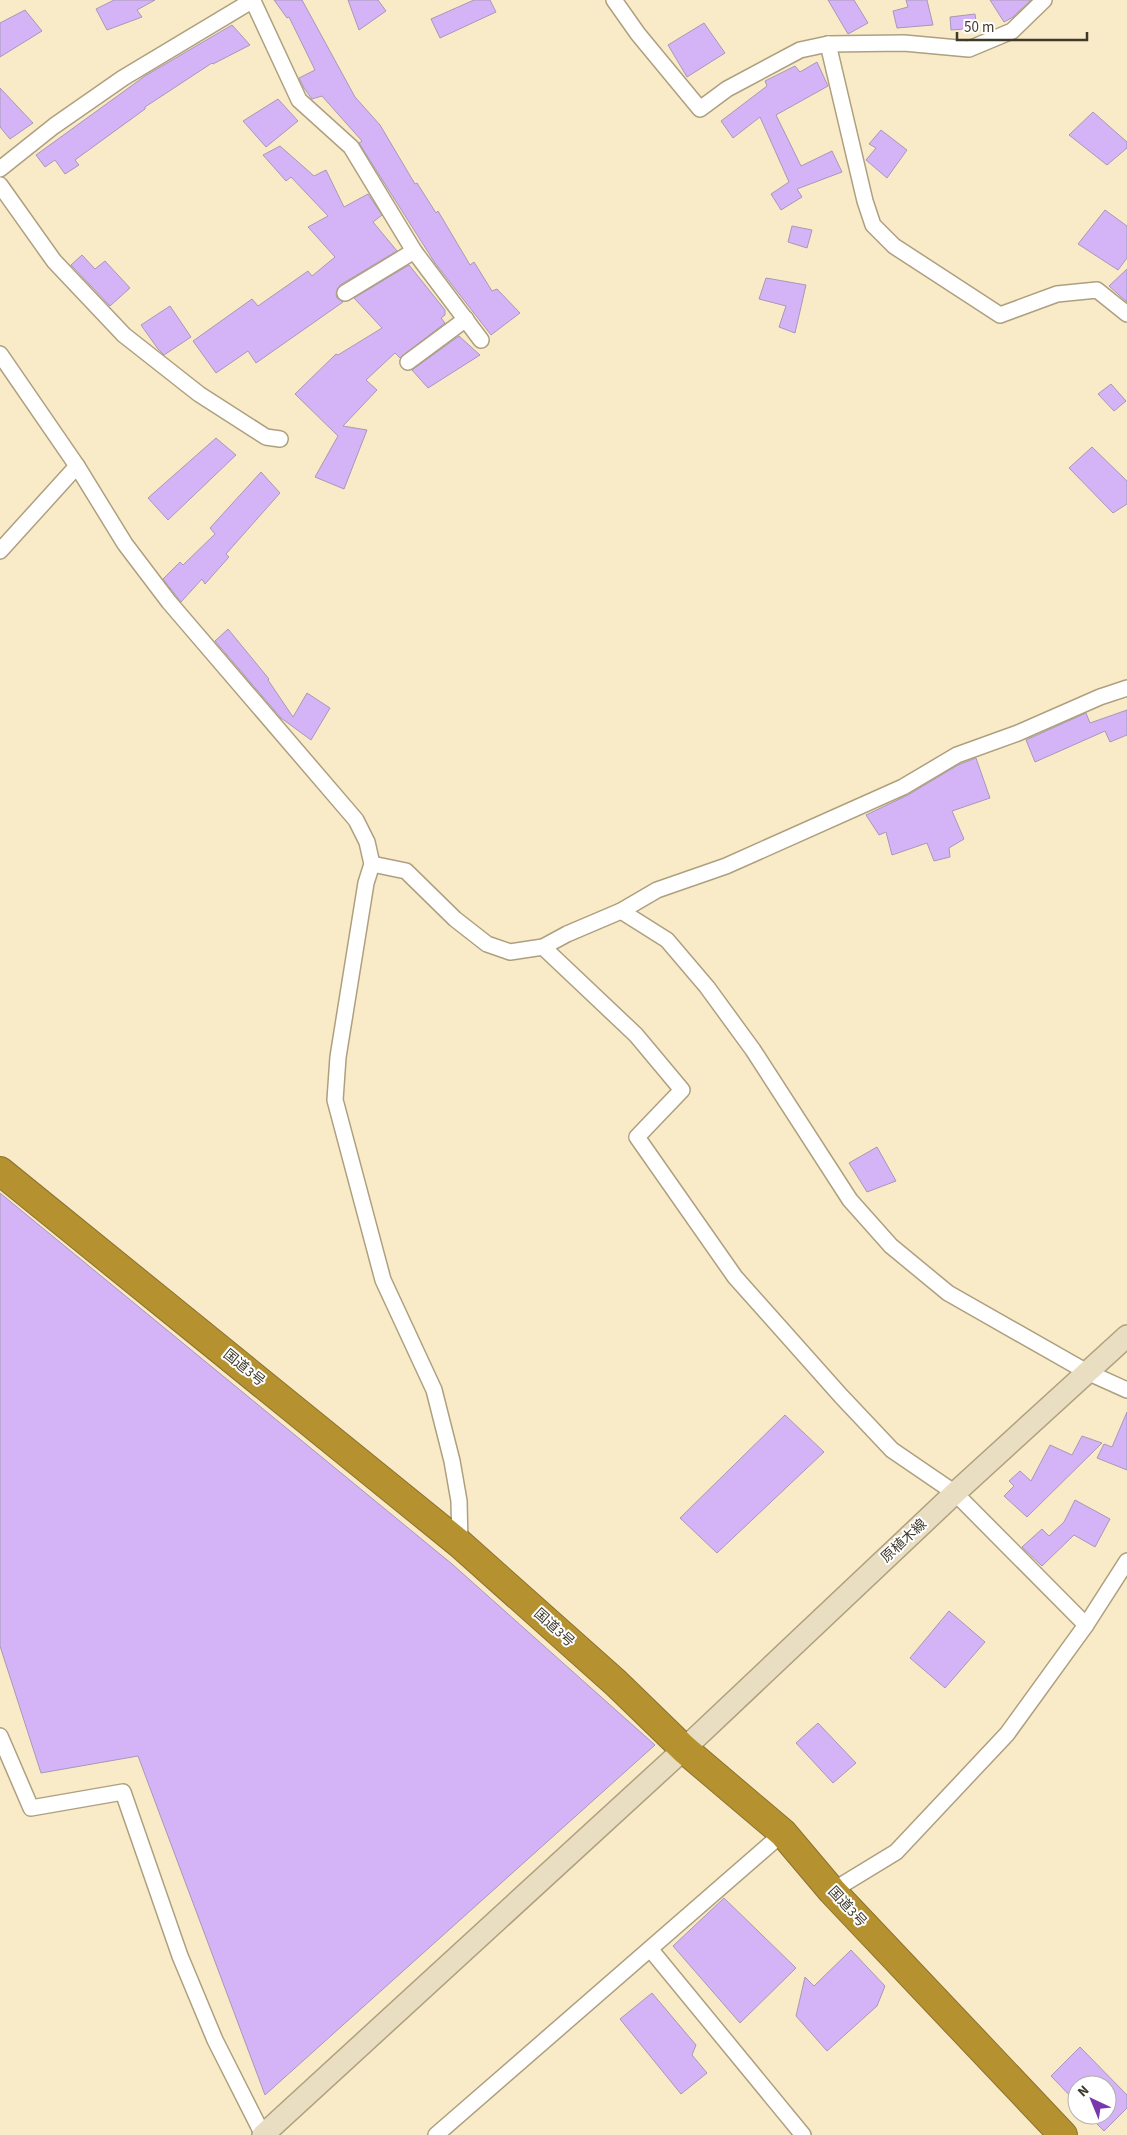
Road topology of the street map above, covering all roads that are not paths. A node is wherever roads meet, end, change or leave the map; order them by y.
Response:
1 (253, 0) edge
2 (614, 0) edge
3 (1044, 0) edge
4 (828, 44) junction
5 (0, 169) edge
6 (0, 185) edge
7 (414, 252) junction
8 (345, 293) dead end
9 (1127, 314) edge
10 (466, 320) junction
11 (481, 340) dead end
12 (0, 354) edge
13 (408, 362) dead end
14 (280, 439) dead end
15 (77, 466) junction
16 (0, 551) edge
17 (1127, 688) edge
18 (372, 864) junction
19 (621, 911) junction
20 (543, 947) junction
21 (0, 1171) edge
22 (1127, 1336) edge
23 (1087, 1372) junction
24 (1127, 1390) edge
25 (955, 1493) junction
26 (460, 1544) junction
27 (1127, 1561) edge
28 (1086, 1624) junction
29 (0, 1736) edge
30 (684, 1749) junction
31 (783, 1833) junction
32 (832, 1891) junction
33 (651, 1950) junction
34 (263, 2135) edge
35 (436, 2135) edge
36 (802, 2135) edge
37 (1063, 2135) edge

1 - 5 street
1 - 7 street
2 - 4 street
3 - 4 street
4 - 9 street
6 - 14 street
7 - 8 street
7 - 10 street
10 - 11 street
10 - 13 street
12 - 15 street
15 - 16 street
15 - 18 street
17 - 19 street
18 - 20 street
18 - 26 street
19 - 20 street
19 - 23 street
20 - 25 street
21 - 26 highway, 国道3号
22 - 23 main road, 原植木線
23 - 24 street
23 - 25 main road, 原植木線
25 - 28 street
25 - 30 main road, 原植木線
26 - 30 highway, 国道3号
27 - 28 street
28 - 32 street
29 - 34 street
30 - 31 highway, 国道3号
30 - 34 main road, 原植木線
31 - 32 highway, 国道3号
31 - 33 street
32 - 37 highway, 国道3号
33 - 35 street
33 - 36 street

